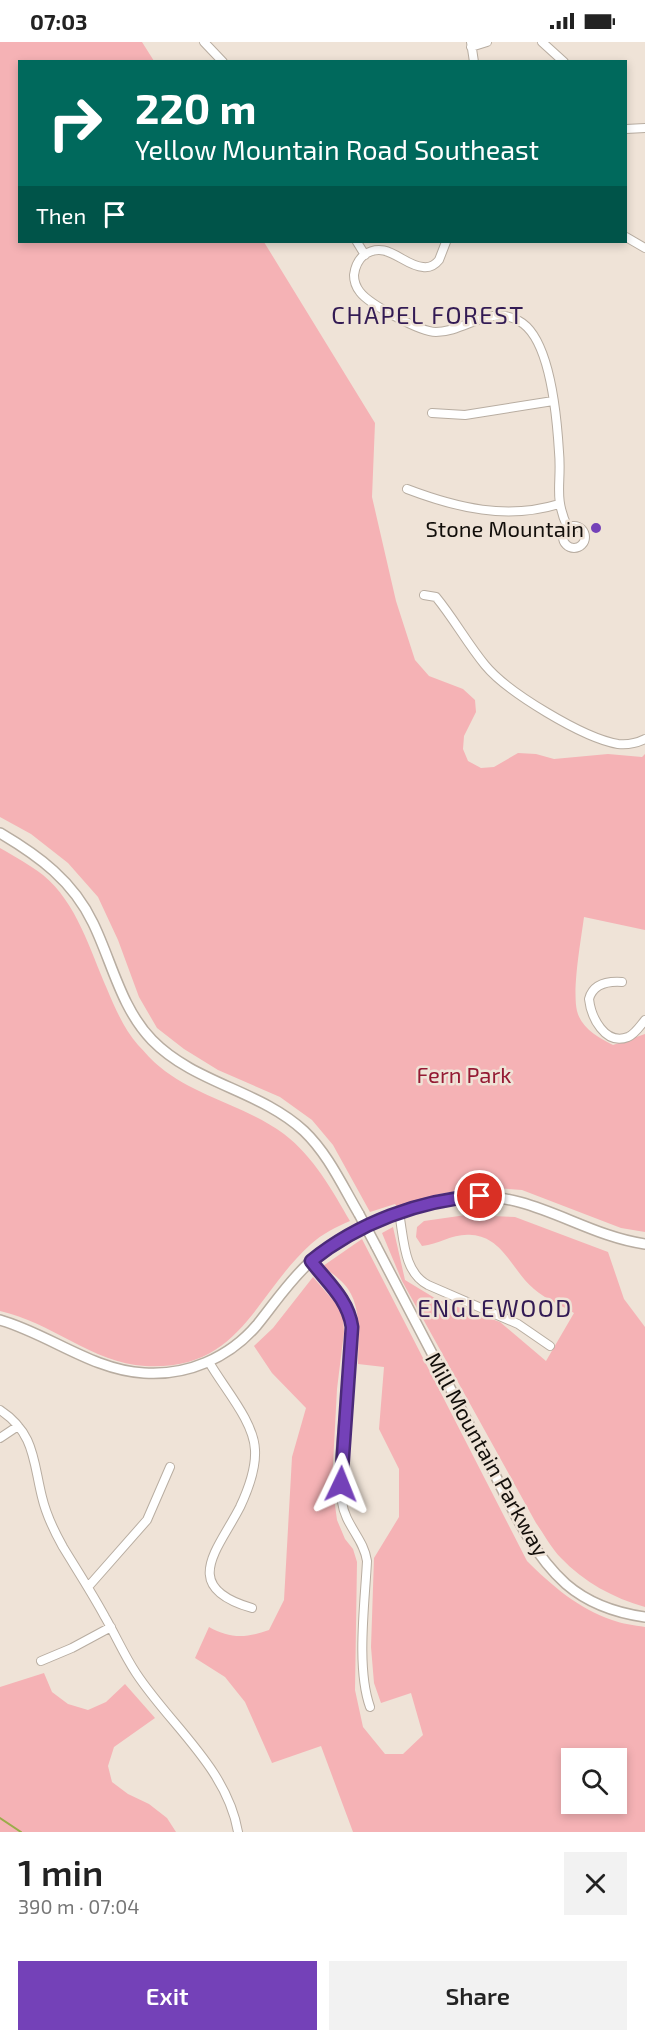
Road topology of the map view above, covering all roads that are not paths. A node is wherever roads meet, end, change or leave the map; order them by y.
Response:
1 (204, 42) edge
2 (487, 42) edge
3 (542, 42) edge
4 (471, 45) edge
5 (221, 60) edge
6 (474, 60) edge
7 (562, 60) edge
8 (645, 128) edge
9 (627, 129) edge
10 (627, 238) edge
11 (358, 243) edge
12 (446, 243) edge
13 (643, 246) edge
14 (645, 254) edge
15 (365, 255) junction
16 (553, 401) junction
17 (432, 413) dead end
18 (408, 489) dead end
19 (559, 504) junction
20 (568, 528) dead end
21 (424, 595) dead end
22 (645, 739) edge
23 (0, 833) edge
24 (622, 982) dead end
25 (645, 1020) edge
26 (399, 1213) junction
27 (645, 1244) edge
28 (311, 1261) junction
29 (0, 1320) edge
30 (550, 1346) dead end
31 (209, 1362) junction
32 (0, 1410) edge
33 (18, 1426) junction
34 (0, 1438) edge
35 (170, 1467) dead end
36 (88, 1587) junction
37 (252, 1608) dead end
38 (645, 1617) edge
39 (111, 1627) junction
40 (41, 1661) dead end
41 (370, 1707) dead end
42 (238, 1832) edge

1 - 5 street
2 - 4 street
3 - 7 street
4 - 6 street
8 - 9 street
10 - 13 street
11 - 15 street
12 - 15 street
13 - 14 street
15 - 16 street
16 - 17 street
16 - 19 street
18 - 19 street
19 - 20 street
21 - 22 street
23 - 38 street, Mill Mountain Parkway, bridge
24 - 25 street
26 - 27 street
26 - 28 street
26 - 30 street
28 - 31 street
28 - 41 street
29 - 31 street
31 - 37 street
32 - 33 street
33 - 34 street
33 - 36 street
35 - 36 street
36 - 39 street
39 - 40 street
39 - 42 street

